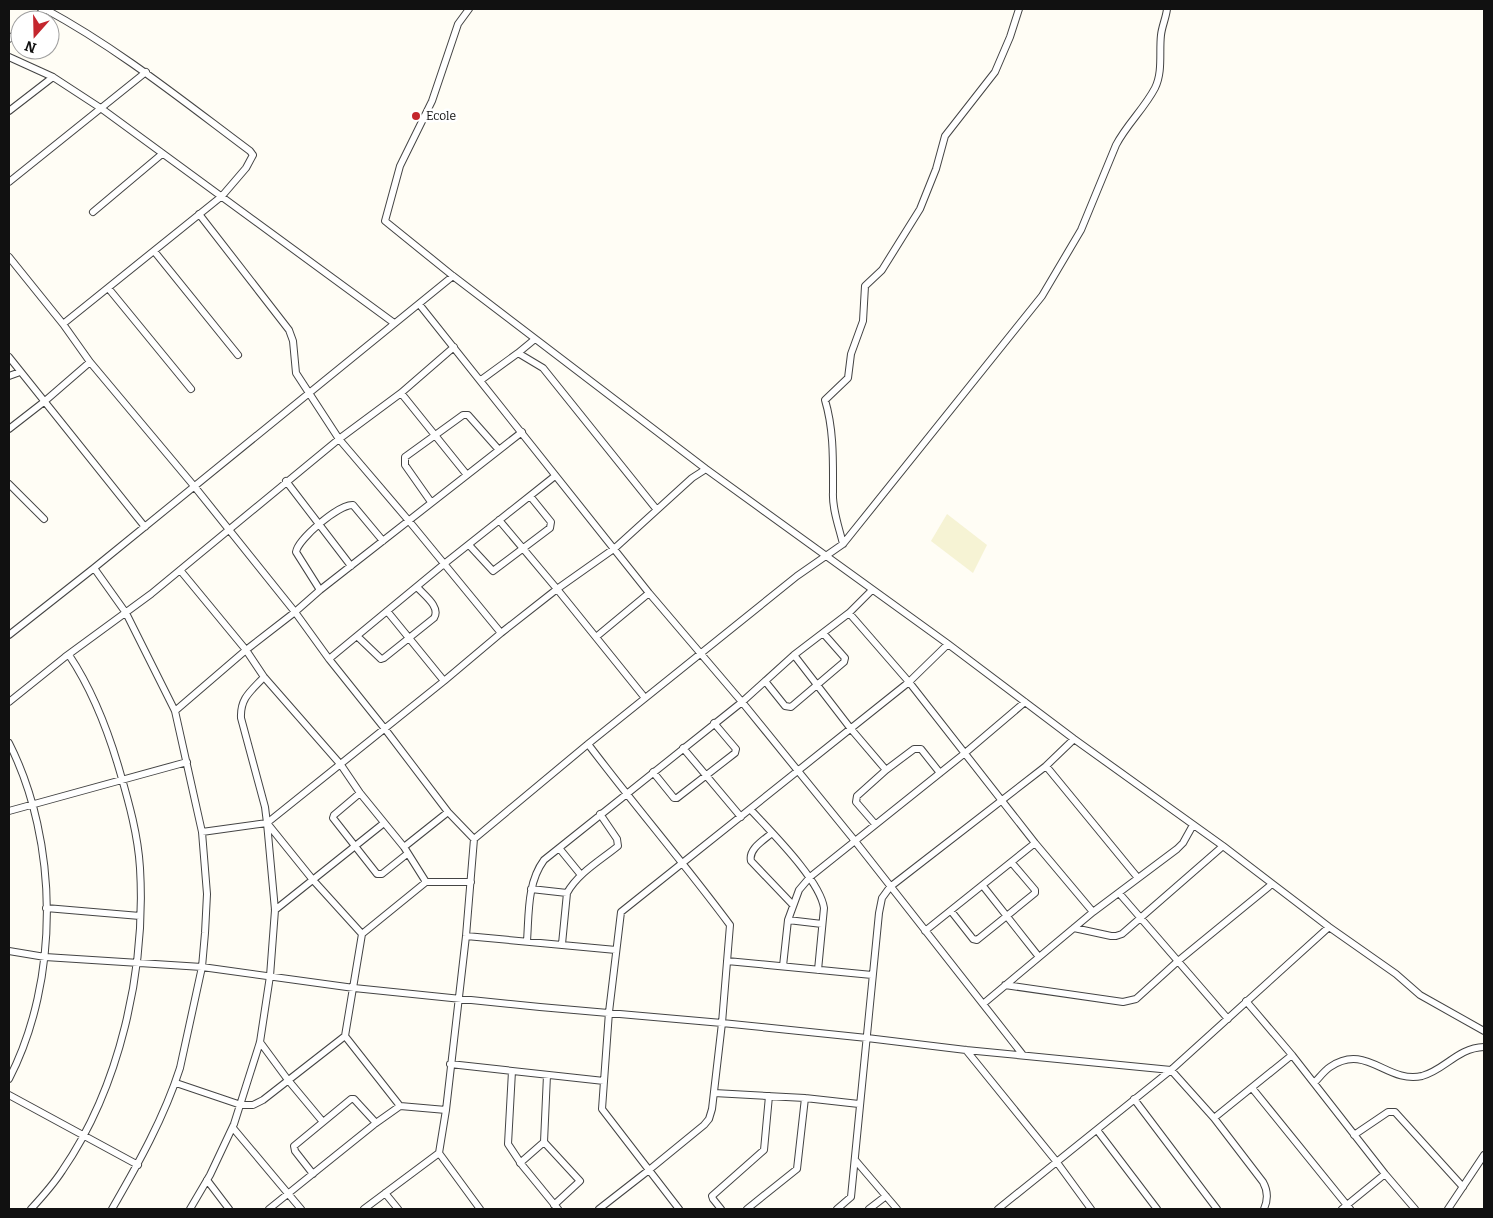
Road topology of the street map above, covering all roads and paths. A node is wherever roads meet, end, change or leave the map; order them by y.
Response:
1 (45, 9) edge
2 (469, 9) edge
3 (1019, 9) edge
4 (1167, 9) edge
5 (9, 57) edge
6 (146, 72) junction
7 (53, 77) junction
8 (102, 109) junction
9 (9, 112) edge
10 (162, 154) junction
11 (9, 182) edge
12 (222, 196) junction
13 (93, 212) dead end
14 (199, 214) junction
15 (154, 251) junction
16 (9, 257) edge
17 (453, 276) junction
18 (108, 289) junction
19 (419, 304) junction
20 (63, 324) junction
21 (394, 324) junction
22 (535, 339) junction
23 (454, 347) junction
24 (518, 353) junction
25 (238, 355) dead end
26 (9, 357) edge
27 (90, 362) junction
28 (20, 372) junction
29 (9, 376) edge
30 (480, 380) junction
31 (191, 389) dead end
32 (310, 392) junction
33 (401, 393) junction
34 (45, 401) junction
35 (9, 429) edge
36 (522, 432) junction
37 (435, 435) junction
38 (339, 439) junction
39 (499, 450) junction
40 (706, 469) junction
41 (467, 476) junction
42 (555, 476) junction
43 (286, 482) junction
44 (9, 484) edge
45 (194, 486) junction
46 (530, 496) junction
47 (431, 502) junction
48 (657, 510) junction
49 (44, 519) dead end
50 (409, 520) junction
51 (499, 520) junction
52 (318, 525) junction
53 (145, 526) junction
54 (228, 530) junction
55 (383, 541) junction
56 (843, 544) junction
57 (469, 545) junction
58 (522, 547) junction
59 (615, 548) junction
60 (826, 556) junction
61 (444, 564) junction
62 (351, 566) junction
63 (94, 568) junction
64 (180, 570) junction
65 (416, 587) junction
66 (557, 589) junction
67 (320, 590) junction
68 (872, 590) junction
69 (649, 593) junction
70 (387, 611) junction
71 (296, 612) junction
72 (126, 613) junction
73 (849, 613) junction
74 (501, 633) junction
75 (823, 634) junction
76 (9, 635) edge
77 (357, 636) junction
78 (596, 637) junction
79 (410, 639) junction
80 (948, 644) junction
81 (246, 650) junction
82 (700, 654) junction
83 (69, 655) junction
84 (794, 655) junction
85 (329, 659) junction
86 (264, 677) junction
87 (444, 681) junction
88 (765, 681) junction
89 (909, 682) junction
90 (817, 685) junction
91 (645, 698) junction
92 (9, 702) edge
93 (742, 702) junction
94 (1025, 702) junction
95 (175, 711) junction
96 (714, 723) junction
97 (385, 728) junction
98 (851, 729) junction
99 (1074, 739) junction
100 (9, 742) edge
101 (588, 744) junction
102 (683, 748) junction
103 (965, 753) junction
104 (187, 762) junction
105 (340, 765) junction
106 (1046, 766) junction
107 (886, 770) junction
108 (797, 771) junction
109 (653, 772) junction
110 (940, 773) junction
111 (706, 775) junction
112 (122, 780) junction
113 (360, 793) junction
114 (626, 794) junction
115 (1001, 800) junction
116 (33, 804) junction
117 (751, 810) junction
118 (9, 811) edge
119 (448, 812) junction
120 (600, 814) junction
121 (741, 817) junction
122 (267, 823) junction
123 (384, 823) junction
124 (876, 824) junction
125 (1193, 825) junction
126 (202, 832) junction
127 (772, 833) junction
128 (474, 839) junction
129 (855, 841) junction
130 (1035, 843) junction
131 (355, 846) junction
132 (1224, 846) junction
133 (404, 847) junction
134 (559, 848) junction
135 (408, 854) junction
136 (1012, 862) junction
137 (683, 863) junction
138 (581, 875) junction
139 (810, 877) junction
140 (1138, 878) junction
141 (313, 880) junction
142 (426, 882) junction
143 (471, 882) junction
144 (1272, 884) junction
145 (983, 886) junction
146 (890, 887) junction
147 (531, 888) junction
148 (567, 893) junction
149 (1119, 893) junction
150 (793, 904) junction
151 (46, 908) junction
152 (275, 910) junction
153 (951, 911) junction
154 (1093, 912) junction
155 (140, 916) junction
156 (1006, 916) junction
157 (1140, 918) junction
158 (788, 920) junction
159 (822, 924) junction
160 (1329, 927) junction
161 (1074, 928) junction
162 (925, 931) junction
163 (362, 934) junction
164 (466, 936) junction
165 (527, 941) junction
166 (562, 944) junction
167 (616, 950) junction
168 (9, 951) edge
169 (45, 957) junction
170 (1039, 957) junction
171 (727, 961) junction
172 (1178, 961) junction
173 (136, 963) junction
174 (782, 966) junction
175 (202, 967) junction
176 (818, 970) junction
177 (872, 975) junction
178 (270, 976) junction
179 (1005, 985) junction
180 (354, 988) junction
181 (459, 999) junction
182 (1246, 1001) junction
183 (983, 1004) junction
184 (609, 1012) junction
185 (1228, 1019) junction
186 (722, 1023) junction
187 (1484, 1031) edge
188 (346, 1036) junction
189 (867, 1038) junction
190 (260, 1042) junction
191 (1484, 1047) edge
192 (966, 1050) junction
193 (1023, 1055) junction
194 (1292, 1055) junction
195 (450, 1064) junction
196 (1171, 1070) junction
197 (512, 1071) junction
198 (547, 1076) junction
199 (9, 1079) edge
200 (288, 1080) junction
201 (604, 1081) junction
202 (176, 1083) junction
203 (1314, 1083) junction
204 (1252, 1088) junction
205 (714, 1093) junction
206 (9, 1095) edge
207 (769, 1096) junction
208 (805, 1098) junction
209 (1134, 1100) junction
210 (241, 1104) junction
211 (859, 1104) junction
212 (400, 1106) junction
213 (446, 1110) junction
214 (1214, 1118) junction
215 (323, 1122) junction
216 (376, 1123) junction
217 (233, 1128) junction
218 (1097, 1130) junction
219 (82, 1135) junction
220 (1354, 1135) junction
221 (544, 1142) junction
222 (439, 1154) junction
223 (1484, 1155) edge
224 (856, 1161) junction
225 (1056, 1162) junction
226 (520, 1163) junction
227 (138, 1165) junction
228 (649, 1170) junction
229 (313, 1174) junction
230 (1385, 1174) junction
231 (207, 1180) junction
232 (1463, 1187) junction
233 (385, 1193) junction
234 (288, 1194) junction
235 (886, 1196) junction
236 (556, 1207) edge
237 (1346, 1208) edge
238 (31, 1209) edge
239 (112, 1209) edge
240 (190, 1209) edge
241 (229, 1209) edge
242 (269, 1209) edge
243 (301, 1209) edge
244 (364, 1209) edge
245 (398, 1209) edge
246 (480, 1209) edge
247 (599, 1209) edge
248 (679, 1209) edge
249 (721, 1209) edge
250 (747, 1209) edge
251 (837, 1209) edge
252 (870, 1209) edge
253 (897, 1209) edge
254 (998, 1209) edge
255 (1091, 1209) edge
256 (1157, 1209) edge
257 (1217, 1209) edge
258 (1264, 1209) edge
259 (1415, 1209) edge
260 (1448, 1209) edge

1 - 6 street
2 - 17 street
3 - 56 street
4 - 56 street
5 - 7 street
6 - 8 street
6 - 12 street
7 - 8 street
7 - 9 street
8 - 10 street
8 - 11 street
10 - 12 street
10 - 13 street
12 - 14 street
12 - 21 street
14 - 15 street
14 - 32 street
15 - 18 street
15 - 25 street
16 - 20 street
17 - 19 street
17 - 22 street
18 - 20 street
18 - 31 street
19 - 21 street
19 - 23 street
20 - 27 street
21 - 32 street
22 - 24 street
22 - 40 street
23 - 30 street
23 - 33 street
24 - 30 street
24 - 48 street
26 - 28 street
27 - 34 street
27 - 45 street
28 - 29 street
28 - 34 street
30 - 36 street
32 - 38 street
32 - 45 street
33 - 37 street
33 - 38 street
34 - 35 street
34 - 53 street
36 - 39 street
36 - 42 street
37 - 39 street
37 - 41 street
37 - 47 street
38 - 43 street
38 - 50 street
39 - 41 street
40 - 48 street
40 - 60 street
41 - 47 street
42 - 46 street
42 - 59 street
43 - 52 street
43 - 54 street
44 - 49 street
45 - 53 street
45 - 54 street
46 - 51 street
46 - 58 street
47 - 50 street
48 - 59 street
50 - 55 street
50 - 61 street
51 - 57 street
51 - 58 street
52 - 55 street
52 - 62 street
52 - 67 street
53 - 63 street
54 - 64 street
54 - 71 street
55 - 62 street
56 - 60 street
57 - 58 street
57 - 61 street
58 - 66 street
59 - 66 street
59 - 69 street
60 - 68 street
60 - 82 street
61 - 65 street
61 - 74 street
62 - 67 street
63 - 72 street
63 - 76 street
64 - 72 street
64 - 81 street
65 - 70 street
65 - 79 street
66 - 74 street
66 - 78 street
67 - 71 street
68 - 73 street
68 - 80 street
69 - 78 street
69 - 82 street
70 - 77 street
70 - 79 street
71 - 81 street
71 - 85 street
72 - 83 street
72 - 95 street
73 - 75 street
73 - 89 street
74 - 87 street
75 - 84 street
75 - 90 street
77 - 79 street
77 - 85 street
78 - 91 street
79 - 87 street
80 - 89 street
80 - 94 street
81 - 86 street
81 - 95 street
82 - 91 street
82 - 93 street
83 - 92 street
83 - 112 street
84 - 88 street
84 - 90 street
85 - 97 street
86 - 105 street
86 - 122 street
87 - 97 street
88 - 90 street
88 - 93 street
89 - 98 street
89 - 103 street
90 - 98 street
91 - 101 street
93 - 96 street
93 - 108 street
94 - 99 street
94 - 103 street
95 - 104 street
96 - 102 street
96 - 111 street
97 - 105 street
97 - 119 street
98 - 107 street
98 - 108 street
99 - 106 street
99 - 125 street
100 - 116 street
101 - 114 street
101 - 128 street
102 - 109 street
102 - 111 street
103 - 110 street
103 - 115 street
104 - 112 street
104 - 126 street
105 - 113 street
105 - 122 street
106 - 115 street
106 - 140 street
107 - 110 street
107 - 124 street
108 - 117 street
108 - 129 street
109 - 111 street
109 - 114 street
110 - 124 street
111 - 121 street
112 - 116 street
112 - 155 street
113 - 123 street
113 - 131 street
114 - 120 street
114 - 137 street
115 - 130 street
115 - 146 street
116 - 118 street
116 - 151 street
117 - 121 street
117 - 127 street
119 - 128 street
119 - 133 street
120 - 134 street
120 - 138 street
121 - 137 street
122 - 126 street
122 - 141 street
122 - 152 street
123 - 131 street
123 - 133 street
124 - 129 street
125 - 132 street
125 - 140 street
126 - 175 street
127 - 139 street
127 - 150 street
128 - 143 street
129 - 139 street
129 - 146 street
130 - 136 street
130 - 154 street
131 - 135 street
131 - 141 street
132 - 144 street
132 - 157 street
133 - 135 street
134 - 138 street
134 - 147 street
135 - 142 street
136 - 145 street
136 - 156 street
137 - 167 street
137 - 171 street
138 - 148 street
139 - 150 street
139 - 159 street
140 - 149 street
141 - 152 street
141 - 163 street
142 - 143 street
142 - 163 street
143 - 164 street
144 - 160 street
144 - 172 street
145 - 153 street
145 - 156 street
146 - 162 street
146 - 177 street
147 - 148 street
147 - 165 street
148 - 166 street
149 - 154 street
149 - 157 street
150 - 158 street
151 - 155 street
151 - 169 street
152 - 178 street
153 - 156 street
153 - 162 street
154 - 161 street
155 - 173 street
156 - 170 street
157 - 161 street
157 - 172 street
158 - 159 street
158 - 174 street
159 - 176 street
160 - 182 street
160 - 187 street
161 - 170 street
162 - 183 street
163 - 180 street
164 - 165 street
164 - 181 street
165 - 166 street
166 - 167 street
167 - 184 street
168 - 169 street
169 - 173 street
169 - 199 street
170 - 179 street
171 - 174 street
171 - 186 street
172 - 179 street
172 - 185 street
173 - 175 street
173 - 219 street
174 - 176 street
175 - 178 street
175 - 202 street
176 - 177 street
177 - 189 street
178 - 180 street
178 - 190 street
179 - 183 street
180 - 181 street
180 - 188 street
181 - 184 street
181 - 195 street
182 - 185 street
182 - 194 street
183 - 193 street
184 - 186 street
184 - 201 street
185 - 196 street
186 - 189 street
186 - 205 street
188 - 200 street
188 - 212 street
189 - 192 street
189 - 211 street
190 - 200 street
190 - 210 street
191 - 203 street
192 - 193 street
192 - 225 street
193 - 196 street
194 - 203 street
194 - 204 street
195 - 197 street
195 - 213 street
196 - 209 street
196 - 214 street
197 - 198 street
197 - 226 street
198 - 201 street
198 - 221 street
200 - 210 street
200 - 215 street
201 - 228 street
202 - 210 street
202 - 227 street
203 - 220 street
204 - 214 street
204 - 237 street
205 - 207 street
205 - 228 street
206 - 219 street
207 - 208 street
207 - 249 street
208 - 211 street
208 - 250 street
209 - 218 street
209 - 257 street
210 - 217 street
211 - 224 street
212 - 213 street
212 - 216 street
213 - 222 street
214 - 258 street
215 - 216 street
215 - 229 street
216 - 229 street
217 - 231 street
217 - 234 street
218 - 225 street
218 - 256 street
219 - 227 street
219 - 238 street
220 - 230 street
220 - 232 street
221 - 226 street
221 - 236 street
222 - 233 street
222 - 246 street
223 - 232 street
224 - 235 street
224 - 251 street
225 - 254 street
225 - 255 street
226 - 236 street
227 - 239 street
228 - 247 street
228 - 248 street
229 - 234 street
230 - 237 street
230 - 259 street
231 - 240 street
231 - 241 street
232 - 260 street
233 - 244 street
233 - 245 street
234 - 242 street
234 - 243 street
235 - 252 street
235 - 253 street

